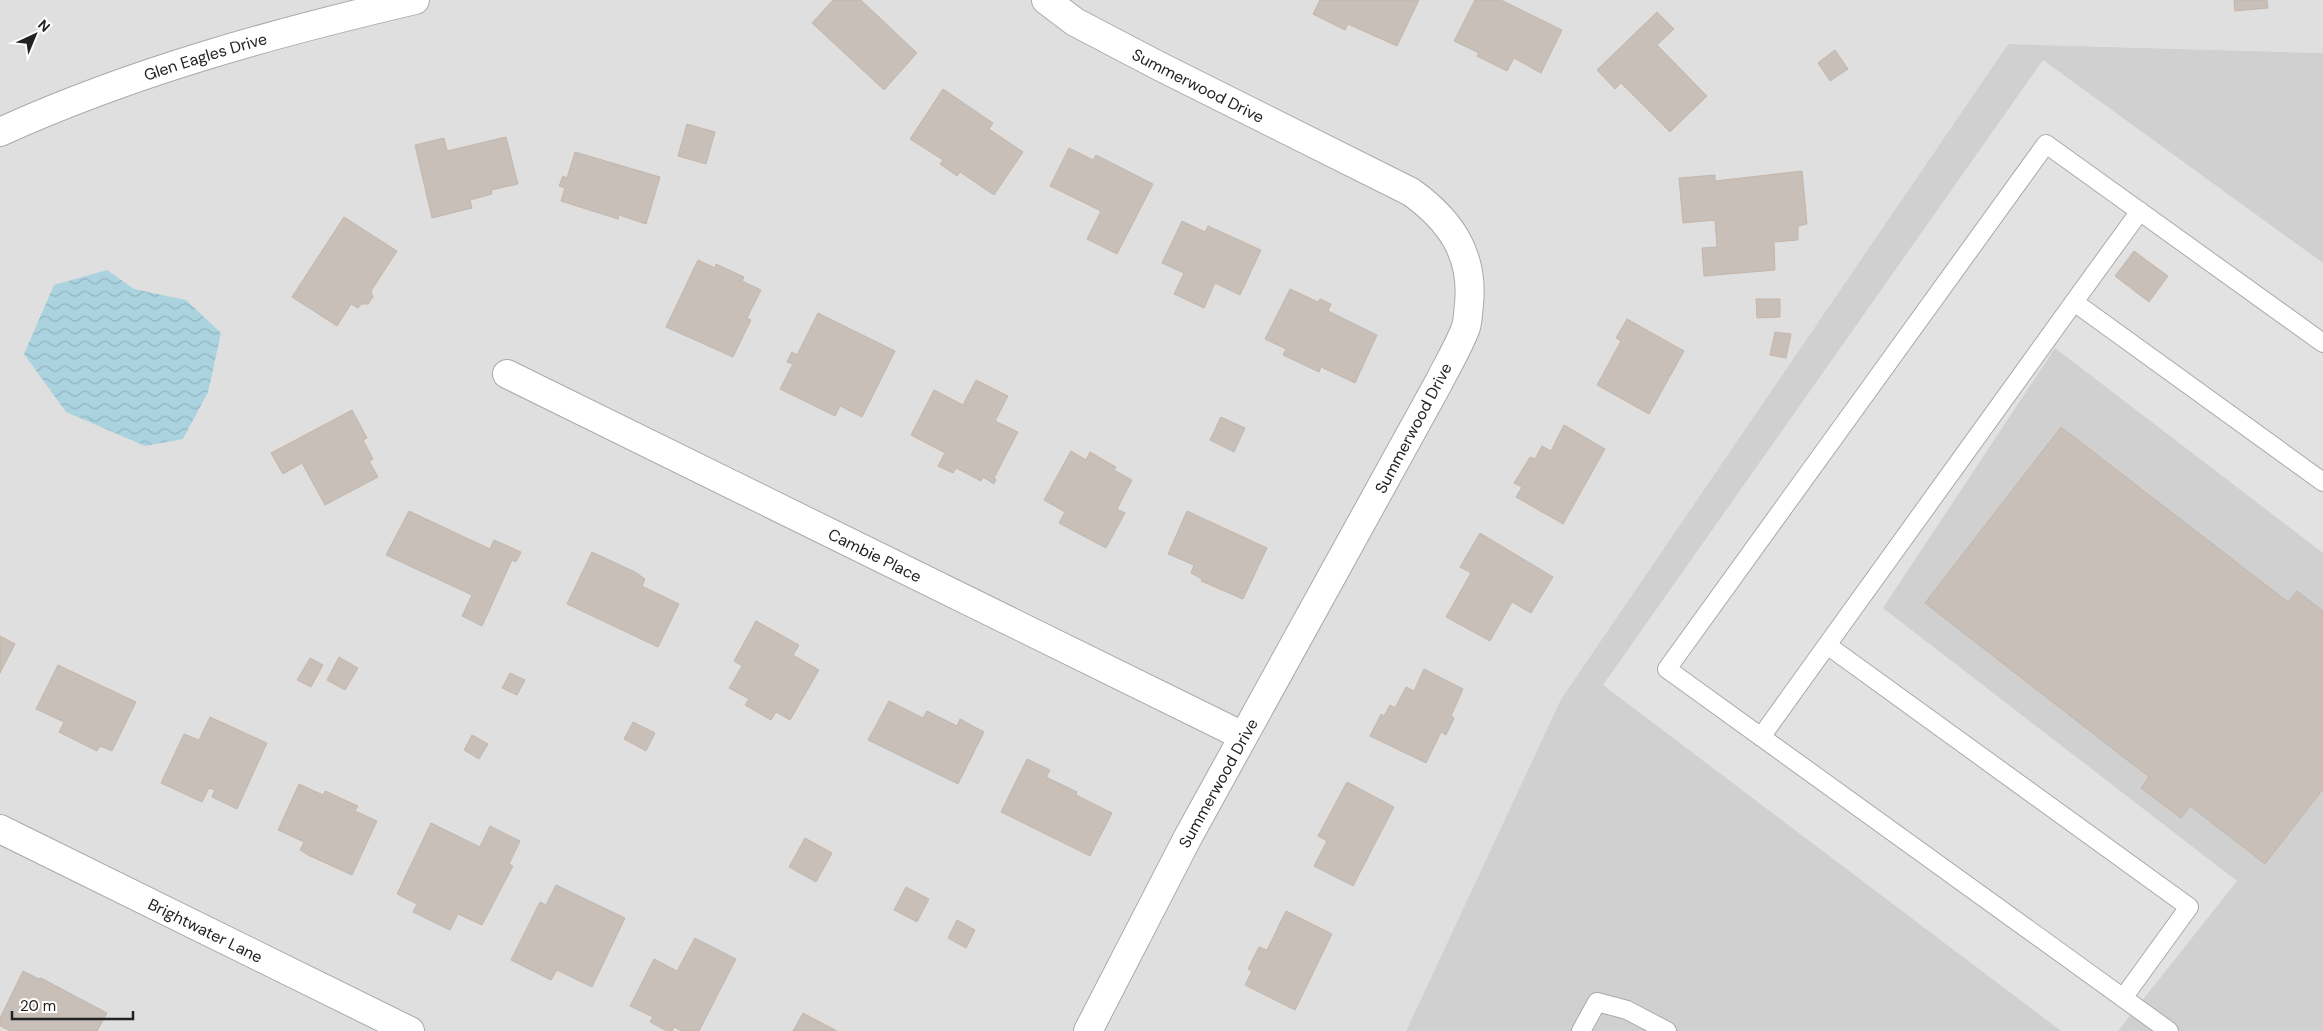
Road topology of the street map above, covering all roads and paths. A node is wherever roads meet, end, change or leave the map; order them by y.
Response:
1 (415, 0) edge
2 (1046, 0) edge
3 (0, 132) edge
4 (2140, 211) junction
5 (2074, 302) junction
6 (2323, 343) edge
7 (507, 374) dead end
8 (2323, 482) edge
9 (1827, 645) junction
10 (1243, 736) junction
11 (1761, 737) junction
12 (0, 829) edge
13 (2123, 998) junction
14 (410, 1031) edge
15 (1088, 1031) edge
16 (1582, 1031) edge
17 (1667, 1031) edge
18 (2169, 1031) edge

1 - 3 street, Glen Eagles Drive
2 - 10 street, Summerwood Drive
4 - 5 lane
4 - 6 lane
4 - 11 lane
5 - 8 lane
5 - 9 lane
7 - 10 street, Cambie Place
9 - 11 lane
9 - 13 lane
10 - 15 street, Summerwood Drive
11 - 13 lane
12 - 14 street, Brightwater Lane
13 - 18 lane
16 - 17 lane

